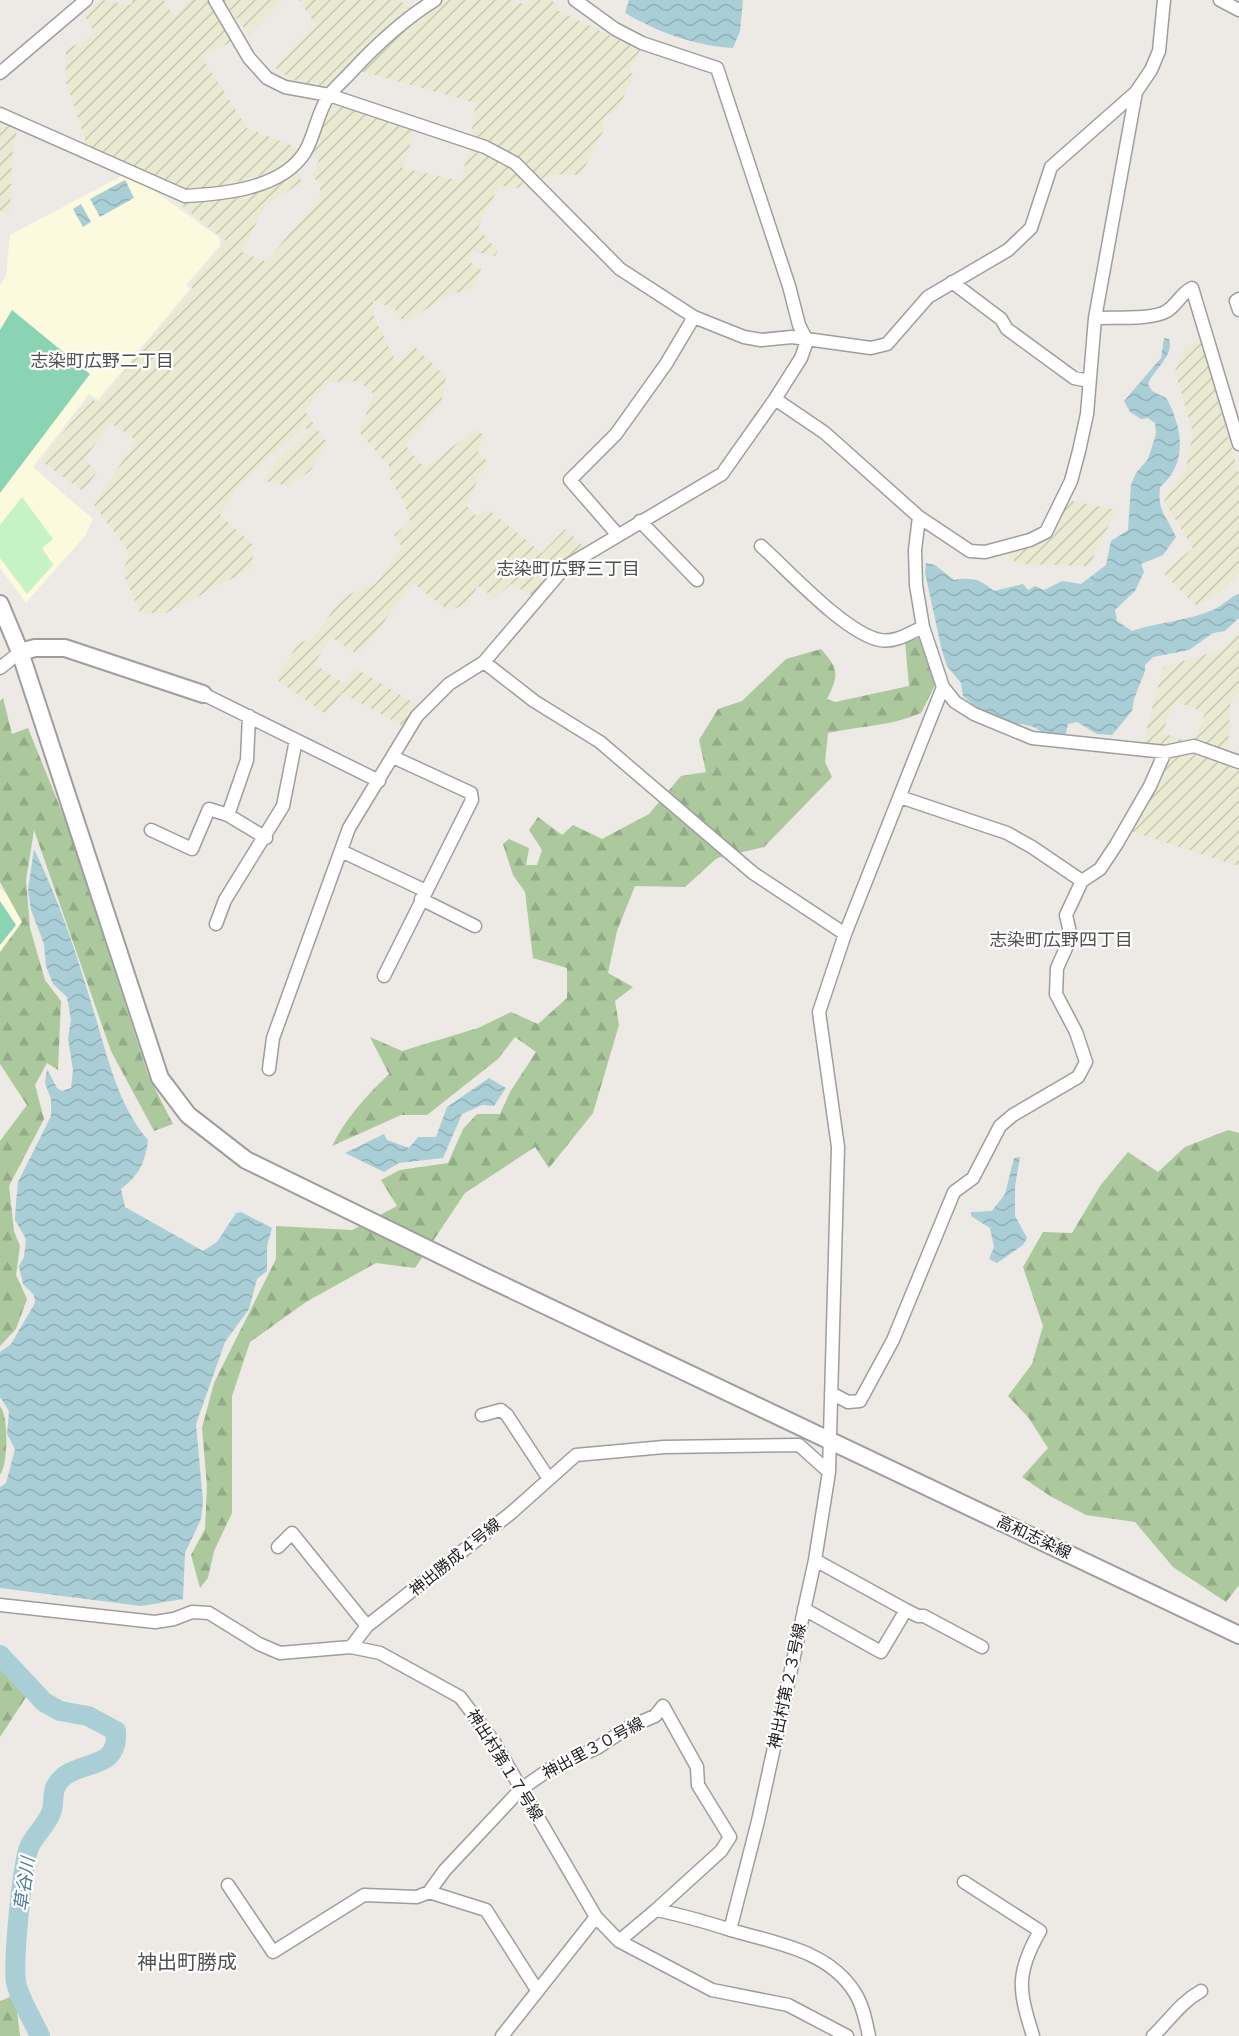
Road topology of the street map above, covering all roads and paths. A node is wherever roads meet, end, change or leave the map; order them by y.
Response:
1 (86, 0) edge
2 (215, 0) edge
3 (435, 0) edge
4 (575, 0) edge
5 (1164, 0) edge
6 (1220, 0) edge
7 (1239, 10) edge
8 (0, 73) edge
9 (1136, 92) junction
10 (329, 95) junction
11 (0, 114) edge
12 (952, 282) junction
13 (1239, 299) edge
14 (1239, 310) edge
15 (694, 317) junction
16 (1095, 318) junction
17 (807, 341) junction
18 (1089, 381) junction
19 (775, 399) junction
20 (1239, 444) edge
21 (919, 517) junction
22 (640, 521) junction
23 (617, 534) junction
24 (761, 546) dead end
25 (697, 580) dead end
26 (0, 604) edge
27 (923, 627) junction
28 (20, 652) junction
29 (484, 662) junction
30 (0, 668) edge
31 (943, 687) junction
32 (203, 694) joint
33 (249, 716) junction
34 (296, 740) junction
35 (1165, 752) junction
36 (393, 757) junction
37 (1239, 762) edge
38 (379, 781) junction
39 (900, 797) junction
40 (228, 815) junction
41 (151, 830) dead end
42 (266, 838) junction
43 (341, 851) junction
44 (1082, 881) junction
45 (424, 895) junction
46 (216, 924) dead end
47 (475, 926) dead end
48 (845, 934) junction
49 (384, 976) dead end
50 (269, 1069) dead end
51 (831, 1392) junction
52 (482, 1415) dead end
53 (828, 1440) junction
54 (829, 1472) junction
55 (549, 1479) junction
56 (278, 1547) dead end
57 (815, 1560) junction
58 (0, 1605) edge
59 (804, 1609) junction
60 (906, 1610) junction
61 (367, 1626) junction
62 (1239, 1635) edge
63 (351, 1647) junction
64 (982, 1647) dead end
65 (521, 1789) junction
66 (964, 1882) dead end
67 (228, 1885) dead end
68 (429, 1892) junction
69 (656, 1910) junction
70 (596, 1917) junction
71 (730, 1930) junction
72 (619, 1941) junction
73 (537, 1990) junction
74 (1202, 1991) dead end
75 (502, 2036) edge
76 (847, 2036) edge
77 (869, 2036) edge
78 (1033, 2036) edge
79 (1153, 2036) edge

1 - 8 street
2 - 10 street
3 - 10 street
4 - 17 street
5 - 9 street
6 - 7 street
9 - 12 street
9 - 16 street
10 - 11 street
10 - 15 street
12 - 17 street
12 - 18 street
13 - 14 street
15 - 17 street
15 - 23 street
16 - 18 street
16 - 20 street
17 - 19 street
18 - 21 street
19 - 21 street
19 - 22 street
21 - 27 street
22 - 23 street
22 - 25 street
23 - 29 street
24 - 27 street
26 - 28 street, 高和志染線
27 - 31 street
28 - 30 street
28 - 32 street
28 - 53 street, 高和志染線
29 - 36 street
29 - 48 street
31 - 35 street
31 - 39 street, 神出村第２３号線
32 - 33 street
33 - 34 street
33 - 40 street
34 - 38 street
34 - 42 street
35 - 37 street
35 - 44 street
36 - 38 street
36 - 45 street
38 - 43 street
39 - 44 street
39 - 48 street, 神出村第２３号線
40 - 41 street
40 - 42 street
42 - 46 street
43 - 45 street
43 - 50 street
44 - 51 street
45 - 47 street
45 - 49 street
48 - 51 street, 神出村第２３号線
51 - 53 street, 神出村第２３号線
52 - 55 street
53 - 54 street, 神出村第２３号線
53 - 62 street, 高和志染線
54 - 55 street, 神出勝成４号線
54 - 57 street, 神出村第２３号線
55 - 61 street, 神出勝成４号線
56 - 61 street
57 - 59 street, 神出村第２３号線
57 - 60 street
58 - 63 street, 神出村第１７号線
59 - 60 street
59 - 71 street, 神出村第２３号線
60 - 64 street
61 - 63 street, 神出勝成４号線
63 - 65 street, 神出村第１７号線
65 - 68 street, 神出里３０号線
65 - 69 street, 神出里３０号線
65 - 70 street, 神出村第１７号線
66 - 78 street
67 - 68 street
68 - 73 street
69 - 71 street
69 - 72 street
70 - 72 street, 神出村第１７号線
70 - 73 street
71 - 77 street
72 - 76 street, 神出村第１７号線
73 - 75 street
74 - 79 street

